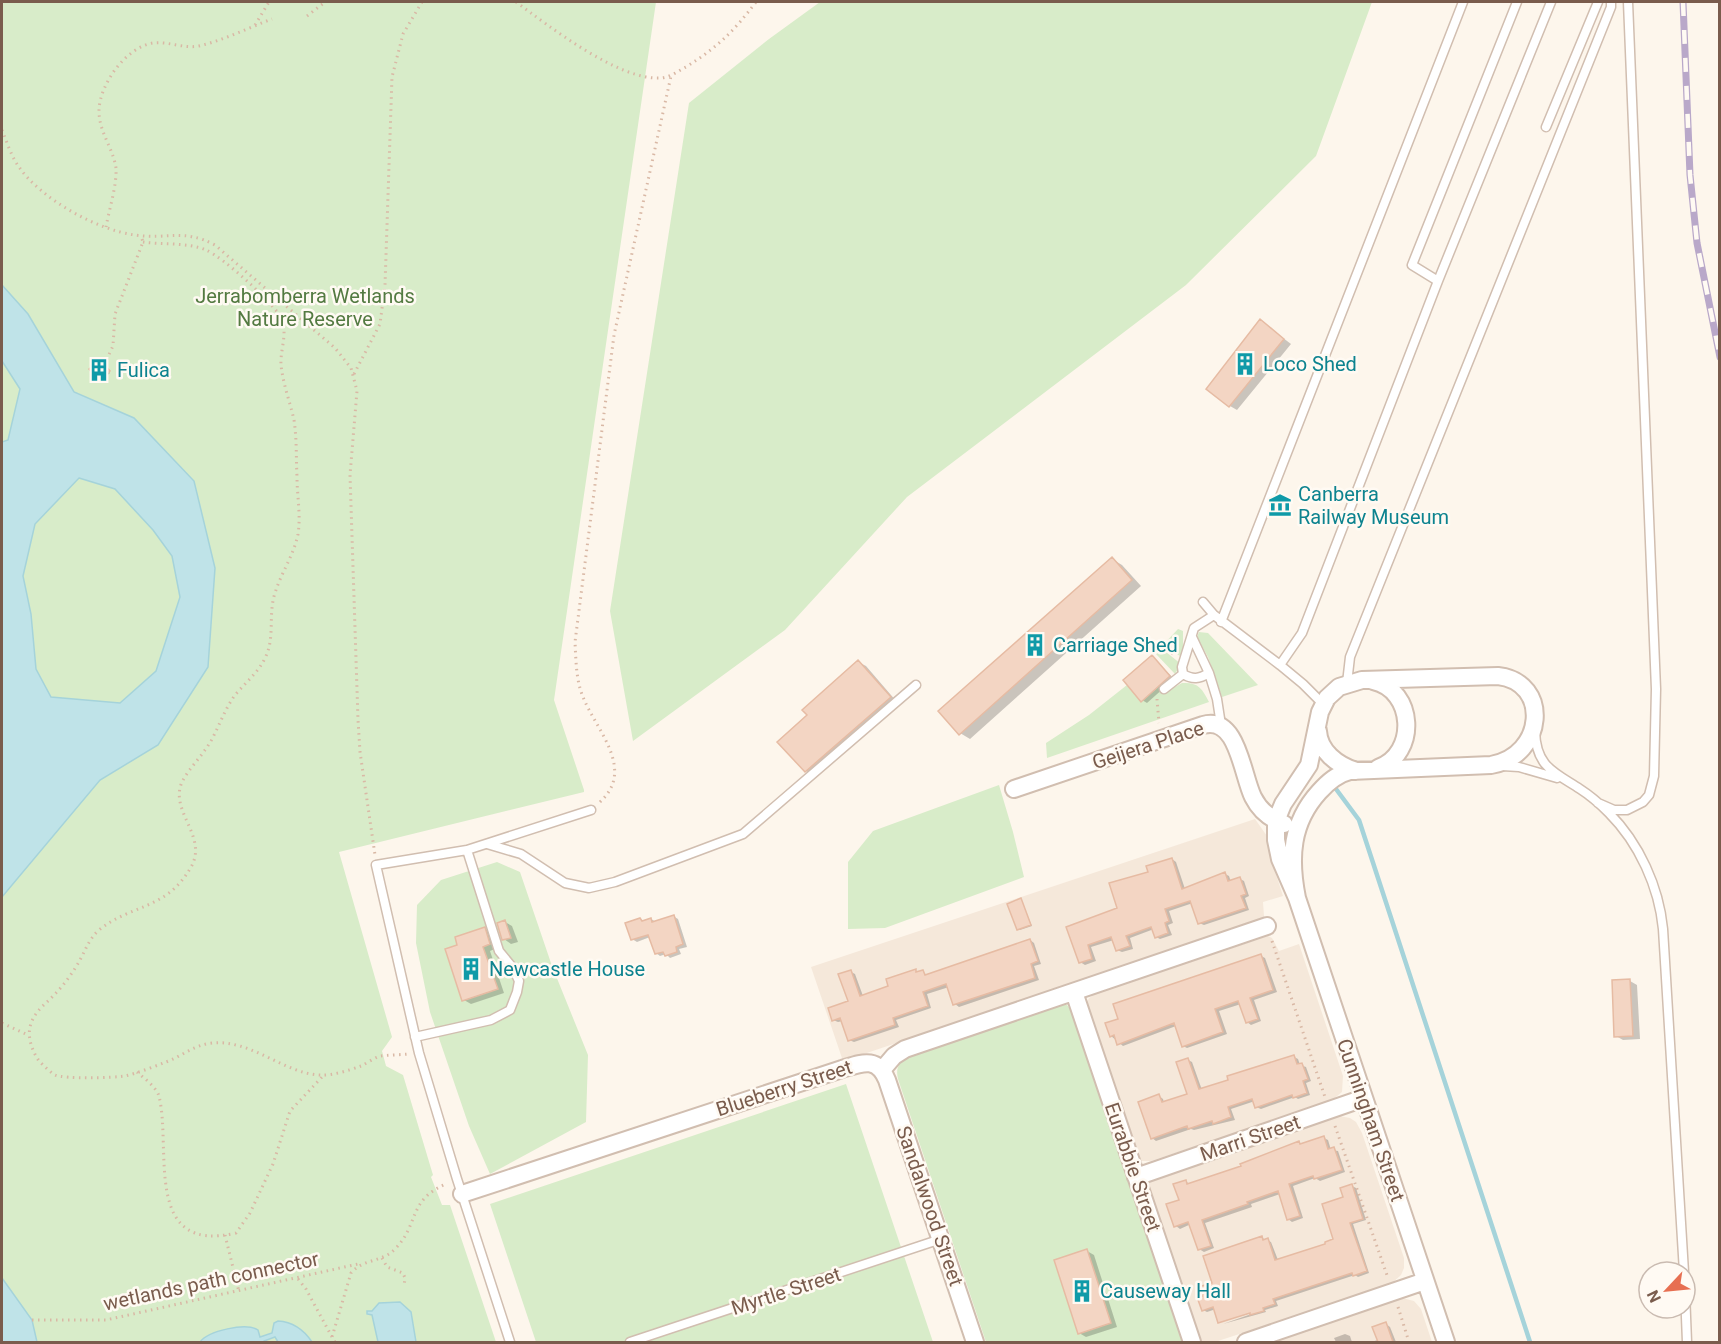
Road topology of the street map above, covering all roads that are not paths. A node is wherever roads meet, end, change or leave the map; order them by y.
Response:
1 (1463, 2) edge
2 (1517, 2) edge
3 (1551, 2) edge
4 (1599, 2) edge
5 (1628, 2) edge
6 (1611, 4) edge
7 (1546, 127) dead end
8 (1438, 281) junction
9 (1203, 602) dead end
10 (1217, 618) junction
11 (1192, 637) junction
12 (1280, 665) junction
13 (1209, 673) junction
14 (1183, 674) junction
15 (1369, 680) junction
16 (1347, 683) junction
17 (916, 685) dead end
18 (1164, 688) dead end
19 (1323, 704) junction
20 (1535, 720) junction
21 (1318, 723) junction
22 (1221, 725) junction
23 (1491, 765) junction
24 (1364, 770) junction
25 (1574, 785) junction
26 (1014, 789) dead end
27 (1598, 803) junction
28 (591, 810) road end
29 (1276, 821) junction
30 (1297, 829) junction
31 (487, 844) junction
32 (467, 850) junction
33 (1296, 898) junction
34 (1267, 926) road end
35 (1074, 992) junction
36 (415, 1037) junction
37 (882, 1070) junction
38 (1364, 1098) junction
39 (1136, 1177) junction
40 (459, 1187) junction
41 (941, 1239) junction
42 (1683, 1260) edge
43 (1425, 1281) junction
44 (1687, 1320) edge
45 (510, 1342) edge
46 (630, 1342) edge
47 (975, 1342) edge
48 (1192, 1342) edge
49 (1246, 1342) edge
50 (1446, 1342) edge
51 (1688, 1342) edge

1 - 10 lane
2 - 8 lane
3 - 8 lane
4 - 6 lane
4 - 7 lane
5 - 27 lane
6 - 16 lane
8 - 12 lane
9 - 10 lane
10 - 11 lane
10 - 12 lane
11 - 13 lane
11 - 14 lane
12 - 19 lane
13 - 14 lane
13 - 22 lane
14 - 18 lane
15 - 16 street
15 - 20 street
15 - 24 street
16 - 19 street
17 - 31 lane
19 - 21 street
20 - 23 street, Cunningham Street
20 - 25 lane
21 - 24 street
21 - 29 street
22 - 26 street, Geijera Place
22 - 29 street, Geijera Place
23 - 24 street, Cunningham Street
23 - 25 lane
24 - 30 street, Cunningham Street
25 - 27 lane
27 - 42 lane
28 - 31 lane
29 - 30 street, Geijera Place
29 - 33 street, Cunningham Street
30 - 33 street, Cunningham Street
31 - 32 lane
32 - 36 lane
32 - 36 lane
33 - 38 street, Cunningham Street
34 - 35 street, Blueberry Street
35 - 37 street, Blueberry Street
35 - 39 street, Eurabbie Street
36 - 40 lane
37 - 40 street, Blueberry Street
37 - 41 street, Sandalwood Street
38 - 39 street, Marri Street
38 - 43 street, Cunningham Street
39 - 48 street, Eurabbie Street
40 - 45 lane
41 - 46 lane, Myrtle Street
41 - 47 street, Sandalwood Street
43 - 49 street
43 - 50 street, Cunningham Street
44 - 51 lane

